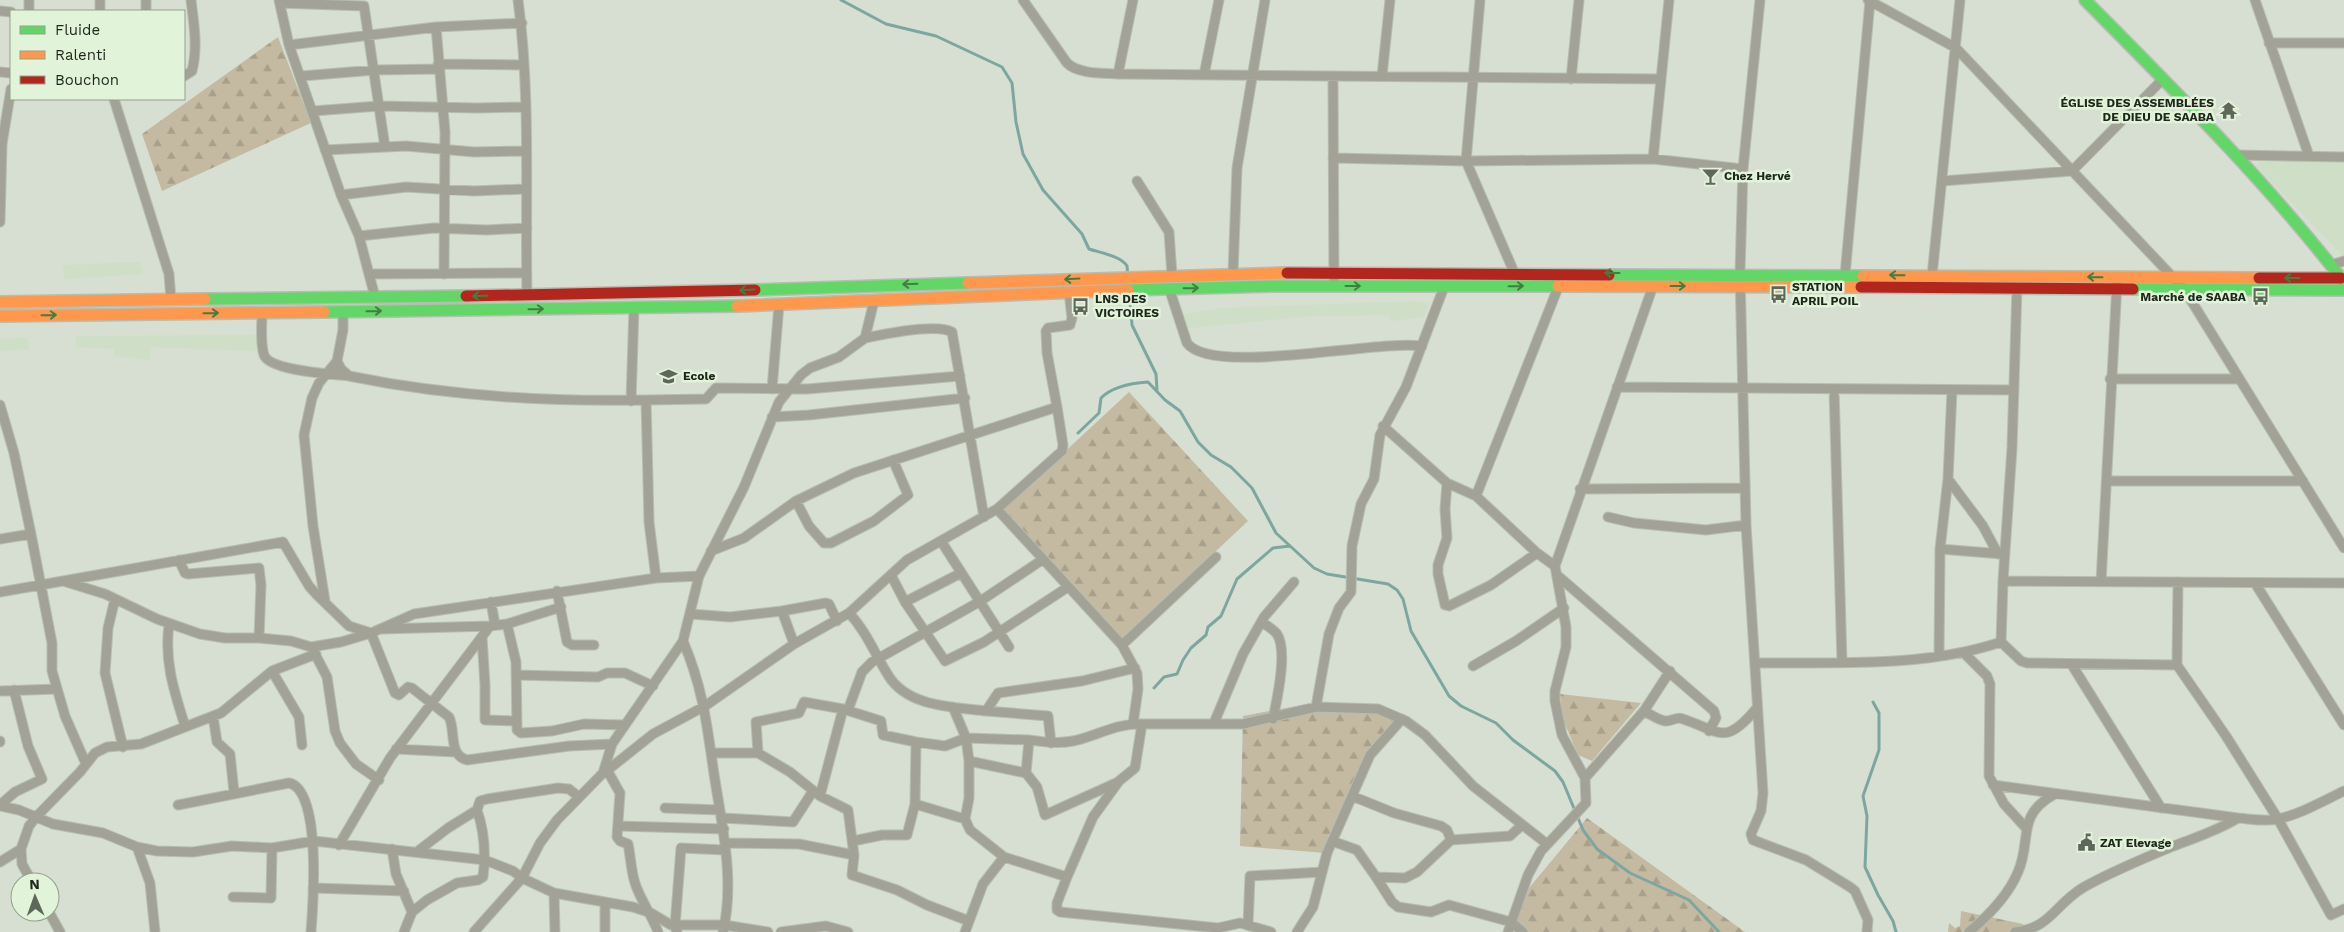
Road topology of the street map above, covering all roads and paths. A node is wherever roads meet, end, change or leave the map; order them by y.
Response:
1 (191, 0) edge
2 (518, 0) edge
3 (1023, 0) edge
4 (1133, 0) edge
5 (1219, 0) edge
6 (1266, 0) edge
7 (1390, 0) edge
8 (1480, 0) edge
9 (1578, 0) edge
10 (1669, 0) edge
11 (1760, 0) edge
12 (1869, 0) edge
13 (1960, 0) edge
14 (2085, 0) edge
15 (2254, 0) edge
16 (279, 2) edge
17 (522, 23) junction
18 (436, 27) junction
19 (369, 34) junction
20 (2269, 43) junction
21 (2344, 43) edge
22 (289, 45) junction
23 (1956, 48) junction
24 (524, 65) junction
25 (439, 67) junction
26 (375, 70) junction
27 (1118, 74) junction
28 (1204, 75) junction
29 (1251, 75) junction
30 (185, 76) edge
31 (302, 76) junction
32 (1382, 76) junction
33 (1333, 77) junction
34 (1472, 79) junction
35 (1571, 79) junction
36 (1660, 79) junction
37 (2162, 80) junction
38 (10, 92) edge
39 (114, 100) edge
40 (379, 106) junction
41 (443, 106) junction
42 (524, 106) junction
43 (312, 111) junction
44 (3, 114) edge
45 (385, 147) junction
46 (325, 150) junction
47 (445, 150) junction
48 (525, 151) junction
49 (2236, 155) junction
50 (2309, 156) junction
51 (2344, 156) edge
52 (1333, 158) junction
53 (1653, 159) junction
54 (1466, 160) junction
55 (1743, 169) junction
56 (2072, 171) junction
57 (1942, 180) junction
58 (1137, 182) dead end
59 (444, 188) junction
60 (526, 190) junction
61 (341, 195) junction
62 (0, 197) edge
63 (0, 222) edge
64 (444, 228) junction
65 (527, 228) junction
66 (359, 236) junction
67 (2344, 261) edge
68 (2332, 265) junction
69 (1334, 272) junction
70 (1514, 272) junction
71 (526, 273) junction
72 (1233, 273) junction
73 (370, 274) junction
74 (444, 274) junction
75 (1740, 274) junction
76 (1845, 274) junction
77 (1172, 275) junction
78 (1932, 276) junction
79 (2175, 278) junction
80 (2342, 280) edge
81 (2117, 283) junction
82 (1559, 285) junction
83 (1334, 286) junction
84 (1653, 286) junction
85 (1740, 286) junction
86 (1444, 287) junction
87 (1169, 288) junction
88 (2017, 288) junction
89 (2184, 289) junction
90 (2344, 290) edge
91 (1069, 292) junction
92 (526, 295) junction
93 (376, 297) junction
94 (172, 300) junction
95 (874, 301) junction
96 (0, 302) edge
97 (779, 305) junction
98 (634, 308) junction
99 (343, 312) junction
100 (262, 313) junction
101 (0, 316) edge
102 (865, 338) junction
103 (1422, 346) junction
104 (337, 361) junction
105 (328, 373) junction
106 (349, 376) junction
107 (960, 376) junction
108 (2110, 379) junction
109 (2239, 379) junction
110 (1618, 387) junction
111 (1742, 387) junction
112 (789, 388) junction
113 (772, 389) junction
114 (1834, 389) junction
115 (1952, 390) junction
116 (2014, 390) junction
117 (965, 398) junction
118 (631, 400) junction
119 (646, 400) junction
120 (0, 405) edge
121 (1057, 407) junction
122 (772, 417) junction
123 (1383, 426) junction
124 (971, 436) junction
125 (893, 460) junction
126 (1948, 479) junction
127 (2303, 481) junction
128 (2107, 482) junction
129 (1447, 483) junction
130 (1745, 488) junction
131 (1580, 489) junction
132 (1476, 496) junction
133 (796, 501) junction
134 (996, 509) junction
135 (984, 517) junction
136 (1608, 517) dead end
137 (1746, 525) junction
138 (31, 534) junction
139 (0, 539) edge
140 (941, 541) junction
141 (2344, 548) edge
142 (1940, 549) junction
143 (711, 551) junction
144 (1537, 553) junction
145 (2002, 554) junction
146 (1216, 557) dead end
147 (179, 560) junction
148 (1042, 560) junction
149 (1555, 566) junction
150 (961, 573) junction
151 (891, 575) junction
152 (698, 576) junction
153 (1558, 576) junction
154 (656, 578) junction
155 (63, 581) junction
156 (2002, 581) junction
157 (1294, 582) dead end
158 (2100, 582) junction
159 (2178, 582) junction
160 (2255, 582) junction
161 (2344, 583) edge
162 (40, 585) junction
163 (1068, 587) junction
164 (557, 591) junction
165 (0, 592) edge
166 (115, 599) junction
167 (325, 601) junction
168 (491, 602) junction
169 (905, 602) junction
170 (979, 602) junction
171 (561, 607) junction
172 (1564, 608) junction
173 (782, 611) junction
174 (849, 613) junction
175 (691, 614) junction
176 (837, 621) junction
177 (1262, 622) junction
178 (508, 624) junction
179 (169, 625) junction
180 (493, 626) junction
181 (374, 631) junction
182 (925, 631) junction
183 (999, 632) junction
184 (482, 637) junction
185 (259, 638) junction
186 (683, 641) junction
187 (2001, 642) junction
188 (794, 644) junction
189 (1122, 644) junction
190 (594, 645) dead end
191 (1009, 647) dead end
192 (313, 650) junction
193 (1964, 653) junction
194 (1939, 656) junction
195 (879, 657) junction
196 (1842, 662) junction
197 (1755, 663) junction
198 (2072, 665) junction
199 (2177, 665) junction
200 (1473, 666) dead end
201 (1135, 668) junction
202 (272, 671) junction
203 (1670, 671) junction
204 (516, 675) junction
205 (653, 686) junction
206 (57, 689) junction
207 (14, 690) junction
208 (0, 691) edge
209 (432, 706) junction
210 (705, 706) junction
211 (953, 707) junction
212 (1316, 707) junction
213 (1756, 709) junction
214 (845, 710) junction
215 (1644, 710) junction
216 (986, 711) junction
217 (213, 716) junction
218 (1273, 719) junction
219 (1402, 719) junction
220 (516, 721) junction
221 (1214, 723) junction
222 (1138, 724) junction
223 (625, 725) junction
224 (2344, 725) edge
225 (185, 726) junction
226 (1709, 731) junction
227 (966, 738) junction
228 (1029, 740) junction
229 (916, 742) junction
230 (1051, 743) junction
231 (612, 744) junction
232 (302, 745) dead end
233 (123, 747) junction
234 (396, 749) junction
235 (455, 752) junction
236 (712, 753) junction
237 (758, 753) junction
238 (969, 761) junction
239 (86, 764) junction
240 (605, 771) junction
241 (1026, 773) junction
242 (1585, 778) junction
243 (379, 780) junction
244 (1119, 782) junction
245 (1993, 785) junction
246 (2344, 791) edge
247 (234, 792) junction
248 (816, 793) junction
249 (2054, 795) junction
250 (1352, 796) junction
251 (579, 797) junction
252 (915, 804) junction
253 (0, 805) edge
254 (178, 805) dead end
255 (665, 808) dead end
256 (2161, 808) junction
257 (477, 810) junction
258 (721, 814) junction
259 (36, 817) junction
260 (2238, 818) junction
261 (965, 819) junction
262 (2278, 819) junction
263 (1522, 825) junction
264 (618, 826) junction
265 (2026, 828) junction
266 (724, 829) junction
267 (1451, 840) junction
268 (314, 841) junction
269 (853, 841) junction
270 (1332, 841) junction
271 (1547, 844) junction
272 (340, 845) junction
273 (725, 846) junction
274 (137, 847) junction
275 (272, 848) junction
276 (20, 849) junction
277 (392, 850) junction
278 (418, 851) junction
279 (854, 855) junction
280 (1004, 857) junction
281 (485, 860) junction
282 (0, 862) edge
283 (26, 872) edge
284 (1322, 872) junction
285 (1067, 877) junction
286 (1376, 877) junction
287 (522, 878) junction
288 (313, 888) junction
289 (404, 891) junction
290 (554, 893) junction
291 (233, 897) dead end
292 (605, 902) junction
293 (2344, 910) edge
294 (412, 912) junction
295 (651, 913) junction
296 (970, 920) junction
297 (1511, 922) junction
298 (1248, 925) junction
299 (676, 929) edge
300 (724, 929) edge
301 (155, 932) edge
302 (311, 932) edge
303 (404, 932) edge
304 (474, 932) edge
305 (555, 932) edge
306 (605, 932) edge
307 (658, 932) edge
308 (768, 932) edge
309 (781, 932) edge
310 (848, 932) edge
311 (964, 932) edge
312 (1271, 932) edge
313 (1297, 932) edge
314 (1508, 932) edge
315 (1523, 932) edge
316 (1867, 932) edge
317 (1969, 932) edge
318 (2015, 932) edge

1 - 30 street
2 - 17 street
3 - 27 street
4 - 27 street
5 - 28 street
6 - 29 street
7 - 32 street
8 - 34 street
9 - 35 street
10 - 36 street
11 - 55 street
12 - 23 street
12 - 76 street
13 - 23 street
14 - 37 street
15 - 20 street
16 - 19 street
16 - 22 street
17 - 18 street
17 - 24 street
18 - 19 street
18 - 25 street
19 - 22 street
19 - 26 street
20 - 21 street
20 - 50 street
22 - 31 street
23 - 56 street
23 - 57 street
24 - 25 street
24 - 42 street
25 - 26 street
25 - 41 street
26 - 31 street
26 - 40 street
27 - 28 street
28 - 29 street
29 - 33 street
29 - 72 street
31 - 43 street
32 - 33 street
32 - 34 street
33 - 52 street
34 - 35 street
34 - 54 street
35 - 36 street
36 - 53 street
37 - 49 street
37 - 56 street
38 - 44 street
39 - 94 street
40 - 41 street
40 - 43 street
40 - 45 street
41 - 42 street
41 - 47 street
42 - 48 street
43 - 46 street
44 - 62 street
45 - 46 street
45 - 47 street
46 - 61 street
47 - 48 street
47 - 59 street
48 - 60 street
49 - 50 street
49 - 68 street
50 - 51 street
52 - 54 street
52 - 69 street
53 - 54 street
53 - 55 street
54 - 70 street
55 - 75 street
56 - 57 street
56 - 79 street
57 - 78 street
58 - 77 street
59 - 60 street
59 - 61 street
59 - 64 street
60 - 65 street
61 - 66 street
62 - 63 street
64 - 65 street
64 - 66 street
64 - 74 street
65 - 71 street
66 - 73 street
67 - 68 street
68 - 80 street
69 - 70 street
69 - 72 street
69 - 83 street
75 -> 70 street
71 - 74 street
71 - 92 street
72 - 77 street
73 - 74 street
73 - 93 street
75 - 76 street
75 - 85 street
78 -> 76 street
77 -> 92 street
81 -> 78 street
80 -> 79 street
79 - 81 street
79 - 89 street
81 - 88 street
81 - 89 street
81 - 108 street
82 - 84 street
86 -> 82 street
82 - 132 street
83 -> 86 street
87 -> 83 street
84 -> 85 street
84 - 110 street
85 - 88 street
85 - 111 street
86 - 103 street
87 - 91 street
87 - 103 street
88 - 116 street
89 - 90 street
89 - 109 street
91 - 95 street
91 - 121 street
92 -> 93 street
93 - 94 street
94 - 96 street
95 - 97 street
95 - 102 street
97 - 98 street
97 - 113 street
99 -> 98 street
98 - 118 street
99 - 100 street
99 - 104 street
101 -> 100 street
100 - 105 street
102 - 107 street
102 - 112 street
103 - 123 street
104 - 105 street
104 - 106 street
105 - 106 street
105 - 167 street
106 - 118 street
107 - 112 street
107 - 117 street
108 - 109 street
108 - 128 street
109 - 127 street
110 - 111 street
110 - 131 street
111 - 114 street
111 - 130 street
112 - 113 street
112 - 122 street
113 - 119 street
114 - 115 street
114 - 196 street
115 - 116 street
115 - 126 street
116 - 145 street
117 - 122 street
117 - 124 street
118 - 119 street
119 - 154 street
120 - 138 street
121 - 124 street
121 - 134 street
122 - 143 street
123 - 129 street
123 - 212 street
124 - 125 street
124 - 135 street
125 - 133 street
125 - 133 street
126 - 142 street
126 - 145 street
127 - 128 street
127 - 141 street
128 - 158 street
129 - 132 street
129 - 144 street
130 - 131 street
130 - 137 street
131 - 149 street
132 - 144 street
133 - 143 street
134 - 135 street
134 - 148 street
135 - 140 street
136 - 137 street
137 - 197 street
138 - 139 street
138 - 162 street
140 - 150 street
140 - 151 street
142 - 145 street
142 - 194 street
143 - 152 street
144 - 149 street
145 - 156 street
146 - 189 street
147 - 155 street
147 - 167 street
147 - 185 street
148 - 163 street
148 - 170 street
149 - 153 street
150 - 169 street
150 - 170 street
151 - 169 street
151 - 174 street
152 - 154 street
152 - 175 street
153 - 172 street
153 - 203 street
154 - 164 street
155 - 162 street
155 - 166 street
156 - 158 street
156 - 187 street
157 - 177 street
158 - 159 street
159 - 160 street
159 - 199 street
160 - 161 street
160 - 224 street
162 - 165 street
162 - 206 street
163 - 183 street
163 - 189 street
164 - 168 street
164 - 171 street
166 - 179 street
166 - 233 street
167 - 181 street
168 - 180 street
168 - 181 street
169 - 182 street
170 - 182 street
170 - 183 street
171 - 178 street
171 - 190 street
172 - 200 street
172 - 242 street
173 - 175 street
173 - 176 street
173 - 188 street
174 - 176 street
174 - 195 street
175 - 186 street
176 - 188 street
177 - 218 street
177 - 221 street
178 - 180 street
178 - 204 street
179 - 185 street
179 - 225 street
180 - 181 street
180 - 184 street
181 - 192 street
181 - 209 street
182 - 183 street
182 - 195 street
183 - 191 street
184 - 209 street
184 - 220 street
185 - 192 street
186 - 205 street
186 - 210 street
187 - 193 street
187 - 198 street
188 - 210 street
189 - 201 street
192 - 202 street
192 - 243 street
193 - 194 street
193 - 245 street
194 - 196 street
195 - 211 street
195 - 214 street
196 - 197 street
197 - 213 street
198 - 199 street
198 - 256 street
199 - 262 street
201 - 216 street
201 - 222 street
202 - 217 street
202 - 232 street
203 - 215 street
203 - 226 street
204 - 205 street
204 - 220 street
205 - 223 street
206 - 207 street
206 - 239 street
207 - 208 street
207 - 253 street
209 - 234 street
209 - 235 street
210 - 236 street
210 - 240 street
211 - 216 street
211 - 227 street
212 - 218 street
212 - 219 street
213 - 226 street
213 - 316 street
214 - 229 street
214 - 237 street
214 - 248 street
215 - 226 street
215 - 242 street
216 - 230 street
217 - 225 street
217 - 247 street
218 - 221 street
219 - 250 street
219 - 263 street
220 - 223 street
221 - 222 street
222 - 230 street
222 - 244 street
223 - 231 street
225 - 233 street
227 - 228 street
227 - 229 street
227 - 238 street
228 - 230 street
228 - 241 street
229 - 252 street
231 - 235 street
231 - 240 street
233 - 239 street
234 - 235 street
234 - 243 street
236 - 237 street
236 - 258 street
237 - 248 street
238 - 241 street
238 - 261 street
239 - 259 street
240 - 251 street
240 - 264 street
241 - 244 street
242 - 271 street
243 - 272 street
244 - 285 street
245 - 249 street
245 - 265 street
246 - 262 street
247 - 254 street
247 - 268 street
248 - 258 street
248 - 269 street
249 - 256 street
249 - 265 street
250 - 267 street
250 - 270 street
251 - 257 street
251 - 287 street
252 - 261 street
252 - 269 street
253 - 259 street
255 - 258 street
256 - 260 street
257 - 278 street
257 - 281 street
258 - 266 street
259 - 274 street
259 - 276 street
260 - 262 street
260 - 318 street
261 - 280 street
262 - 293 street
263 - 267 street
263 - 271 street
264 - 266 street
264 - 295 street
265 - 317 street
266 - 273 street
267 - 286 street
268 - 272 street
268 - 275 street
268 - 288 street
269 - 279 street
270 - 284 street
270 - 286 street
271 - 297 street
272 - 277 street
273 - 279 street
273 - 299 street
273 - 300 street
274 - 275 street
274 - 301 street
275 - 291 street
276 - 282 street
276 - 283 street
277 - 278 street
277 - 289 street
278 - 281 street
279 - 296 street
280 - 285 street
280 - 296 street
281 - 287 street
281 - 294 street
284 - 298 street
284 - 313 street
285 - 298 street
286 - 297 street
287 - 290 street
287 - 304 street
288 - 289 street
288 - 302 street
289 - 294 street
290 - 292 street
290 - 305 street
292 - 295 street
292 - 306 street
294 - 303 street
295 - 299 street
295 - 307 street
296 - 311 street
297 - 314 street
297 - 315 street
298 - 312 street
299 - 300 street
300 - 308 street
309 - 310 street

